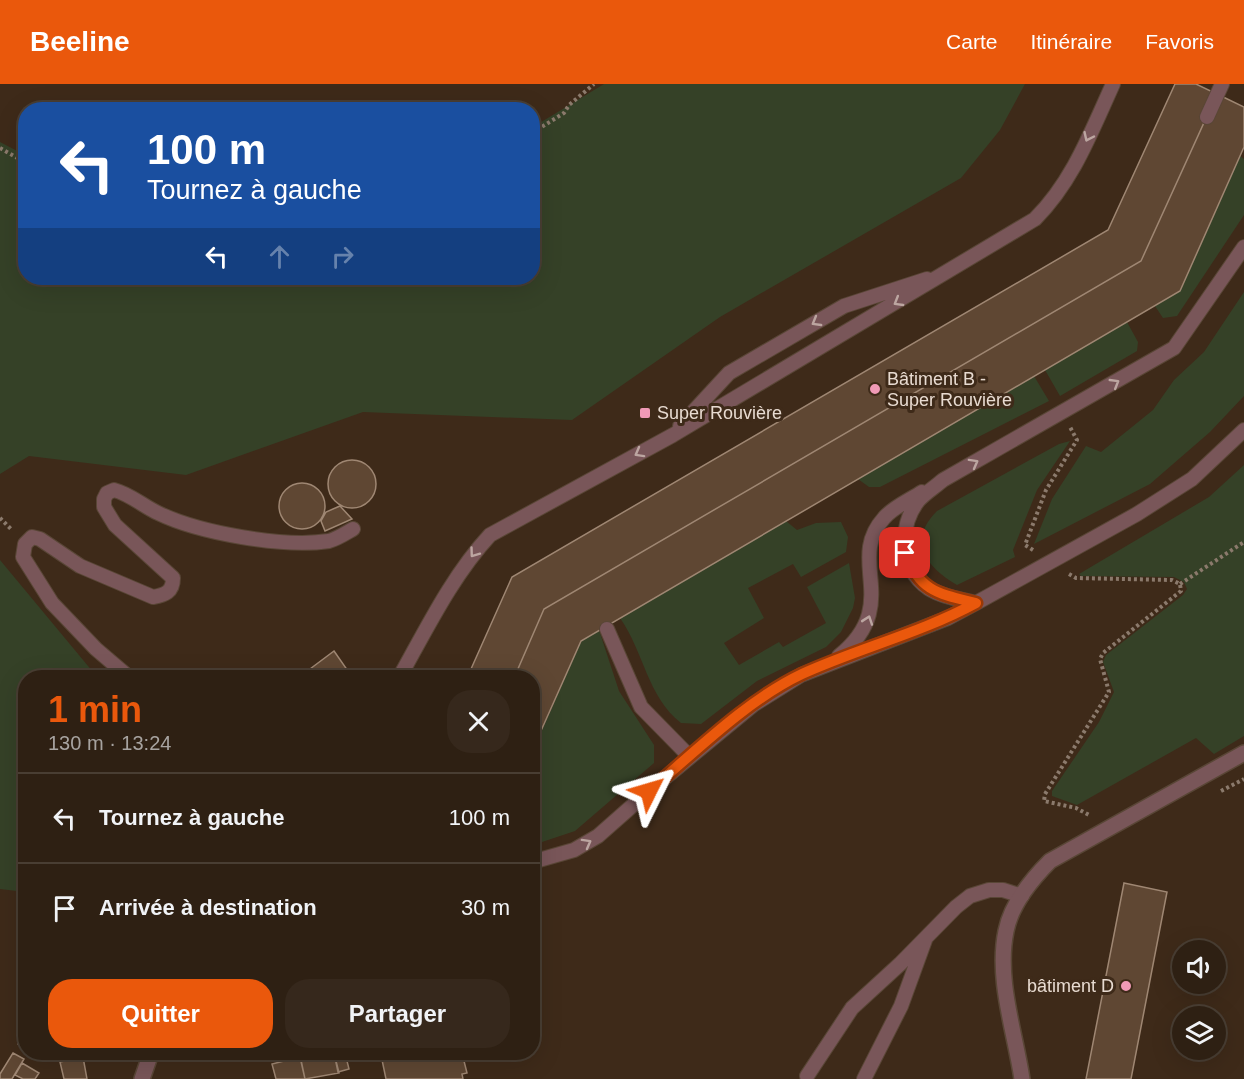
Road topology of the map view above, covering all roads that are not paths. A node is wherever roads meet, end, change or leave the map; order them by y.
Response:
1 (1113, 84) edge
2 (1224, 86) edge
3 (1207, 117) dead end
4 (1244, 247) edge
5 (949, 272) junction
6 (1244, 430) edge
7 (673, 435) junction
8 (943, 480) junction
9 (353, 529) dead end
10 (976, 603) junction
11 (607, 629) dead end
12 (831, 663) junction
13 (121, 670) edge
14 (404, 670) edge
15 (1244, 753) edge
16 (690, 757) junction
17 (540, 860) edge
18 (1022, 896) junction
19 (928, 933) junction
20 (149, 1060) edge
21 (807, 1076) dead end
22 (142, 1079) edge
23 (864, 1079) edge
24 (1023, 1079) edge

1 -> 5 lane
2 - 3 lane
8 -> 4 lane
5 -> 7 lane
5 -> 7 lane
6 - 10 lane
7 -> 14 lane
8 - 10 lane
12 -> 8 lane
9 - 13 lane
10 - 12 lane
11 - 16 lane
12 - 16 lane
15 - 18 street
17 -> 16 lane
18 - 19 lane
18 - 24 street
19 - 21 lane
19 - 23 lane
20 - 22 street

